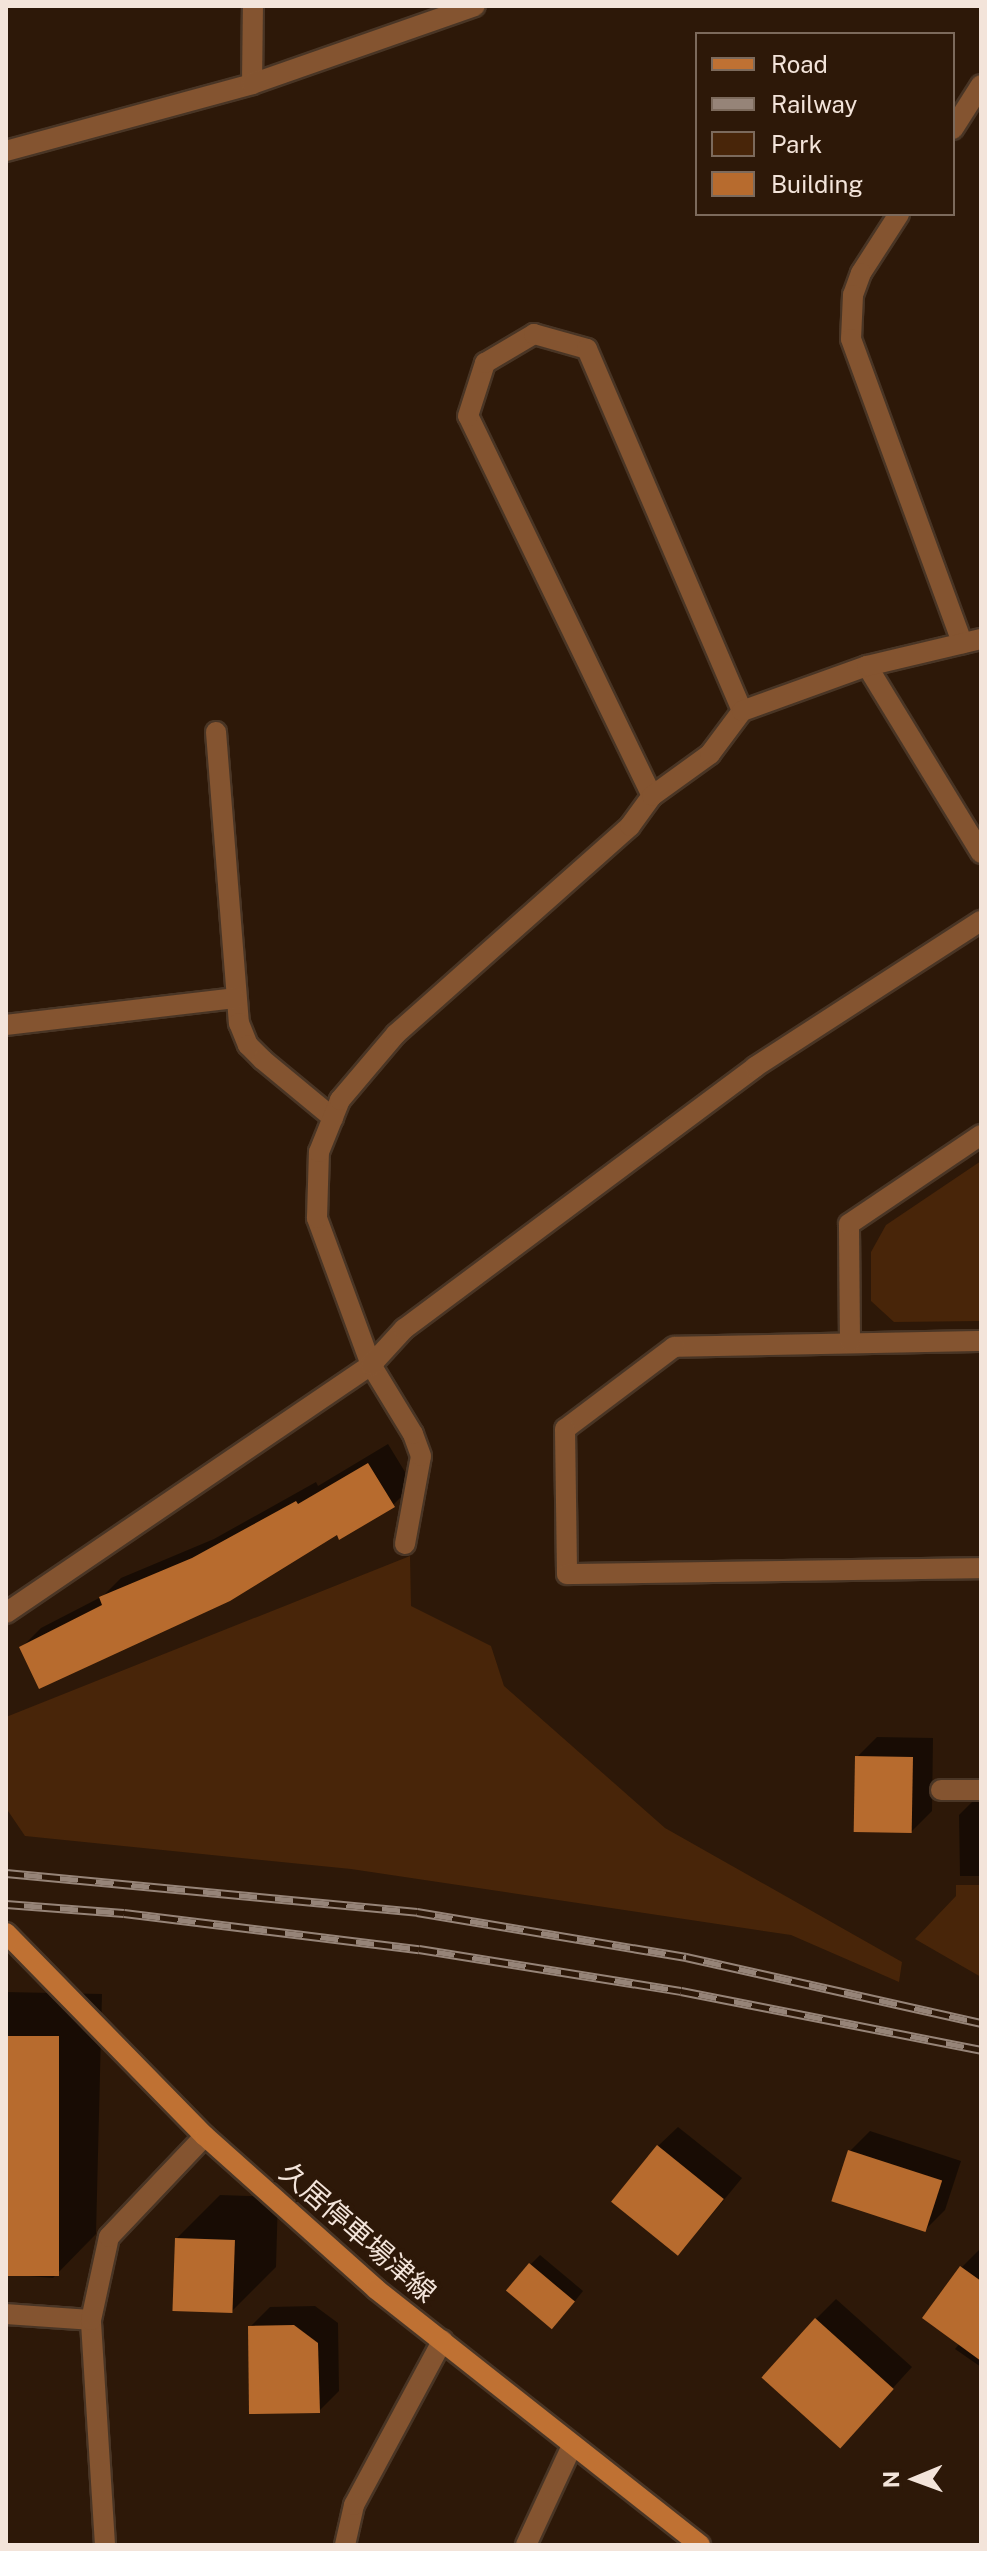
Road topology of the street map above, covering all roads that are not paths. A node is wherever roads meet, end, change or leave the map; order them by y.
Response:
1 (253, 6) edge
2 (475, 6) edge
3 (252, 84) junction
4 (981, 85) edge
5 (955, 126) edge
6 (6, 151) edge
7 (898, 216) edge
8 (971, 641) edge
9 (867, 666) junction
10 (742, 711) junction
11 (216, 732) dead end
12 (652, 796) junction
13 (981, 853) edge
14 (981, 921) edge
15 (235, 998) junction
16 (6, 1025) edge
17 (333, 1118) junction
18 (981, 1135) edge
19 (981, 1341) edge
20 (850, 1342) junction
21 (371, 1365) junction
22 (405, 1544) dead end
23 (981, 1568) edge
24 (6, 1613) edge
25 (941, 1790) dead end
26 (981, 1790) edge
27 (6, 1933) edge
28 (205, 2136) junction
29 (6, 2314) edge
30 (91, 2320) junction
31 (443, 2340) junction
32 (572, 2446) junction
33 (105, 2545) edge
34 (345, 2545) edge
35 (526, 2545) edge
36 (700, 2545) edge

1 - 3 street
2 - 3 street
3 - 6 street
4 - 5 street
7 - 8 street
8 - 9 street
9 - 10 street
9 - 13 street
10 - 12 street
10 - 12 street
11 - 15 street
12 - 17 street
14 - 21 street
15 - 16 street
15 - 17 street
17 - 21 street
18 - 20 street
19 - 20 street
20 - 23 street
21 - 22 street
21 - 24 street
25 - 26 street
27 - 28 main road, 久居停車場津線
28 - 30 street
28 - 31 main road, 久居停車場津線
29 - 30 street
30 - 33 street
31 - 32 main road, 久居停車場津線
31 - 34 street
32 - 35 street
32 - 36 main road, 久居停車場津線

